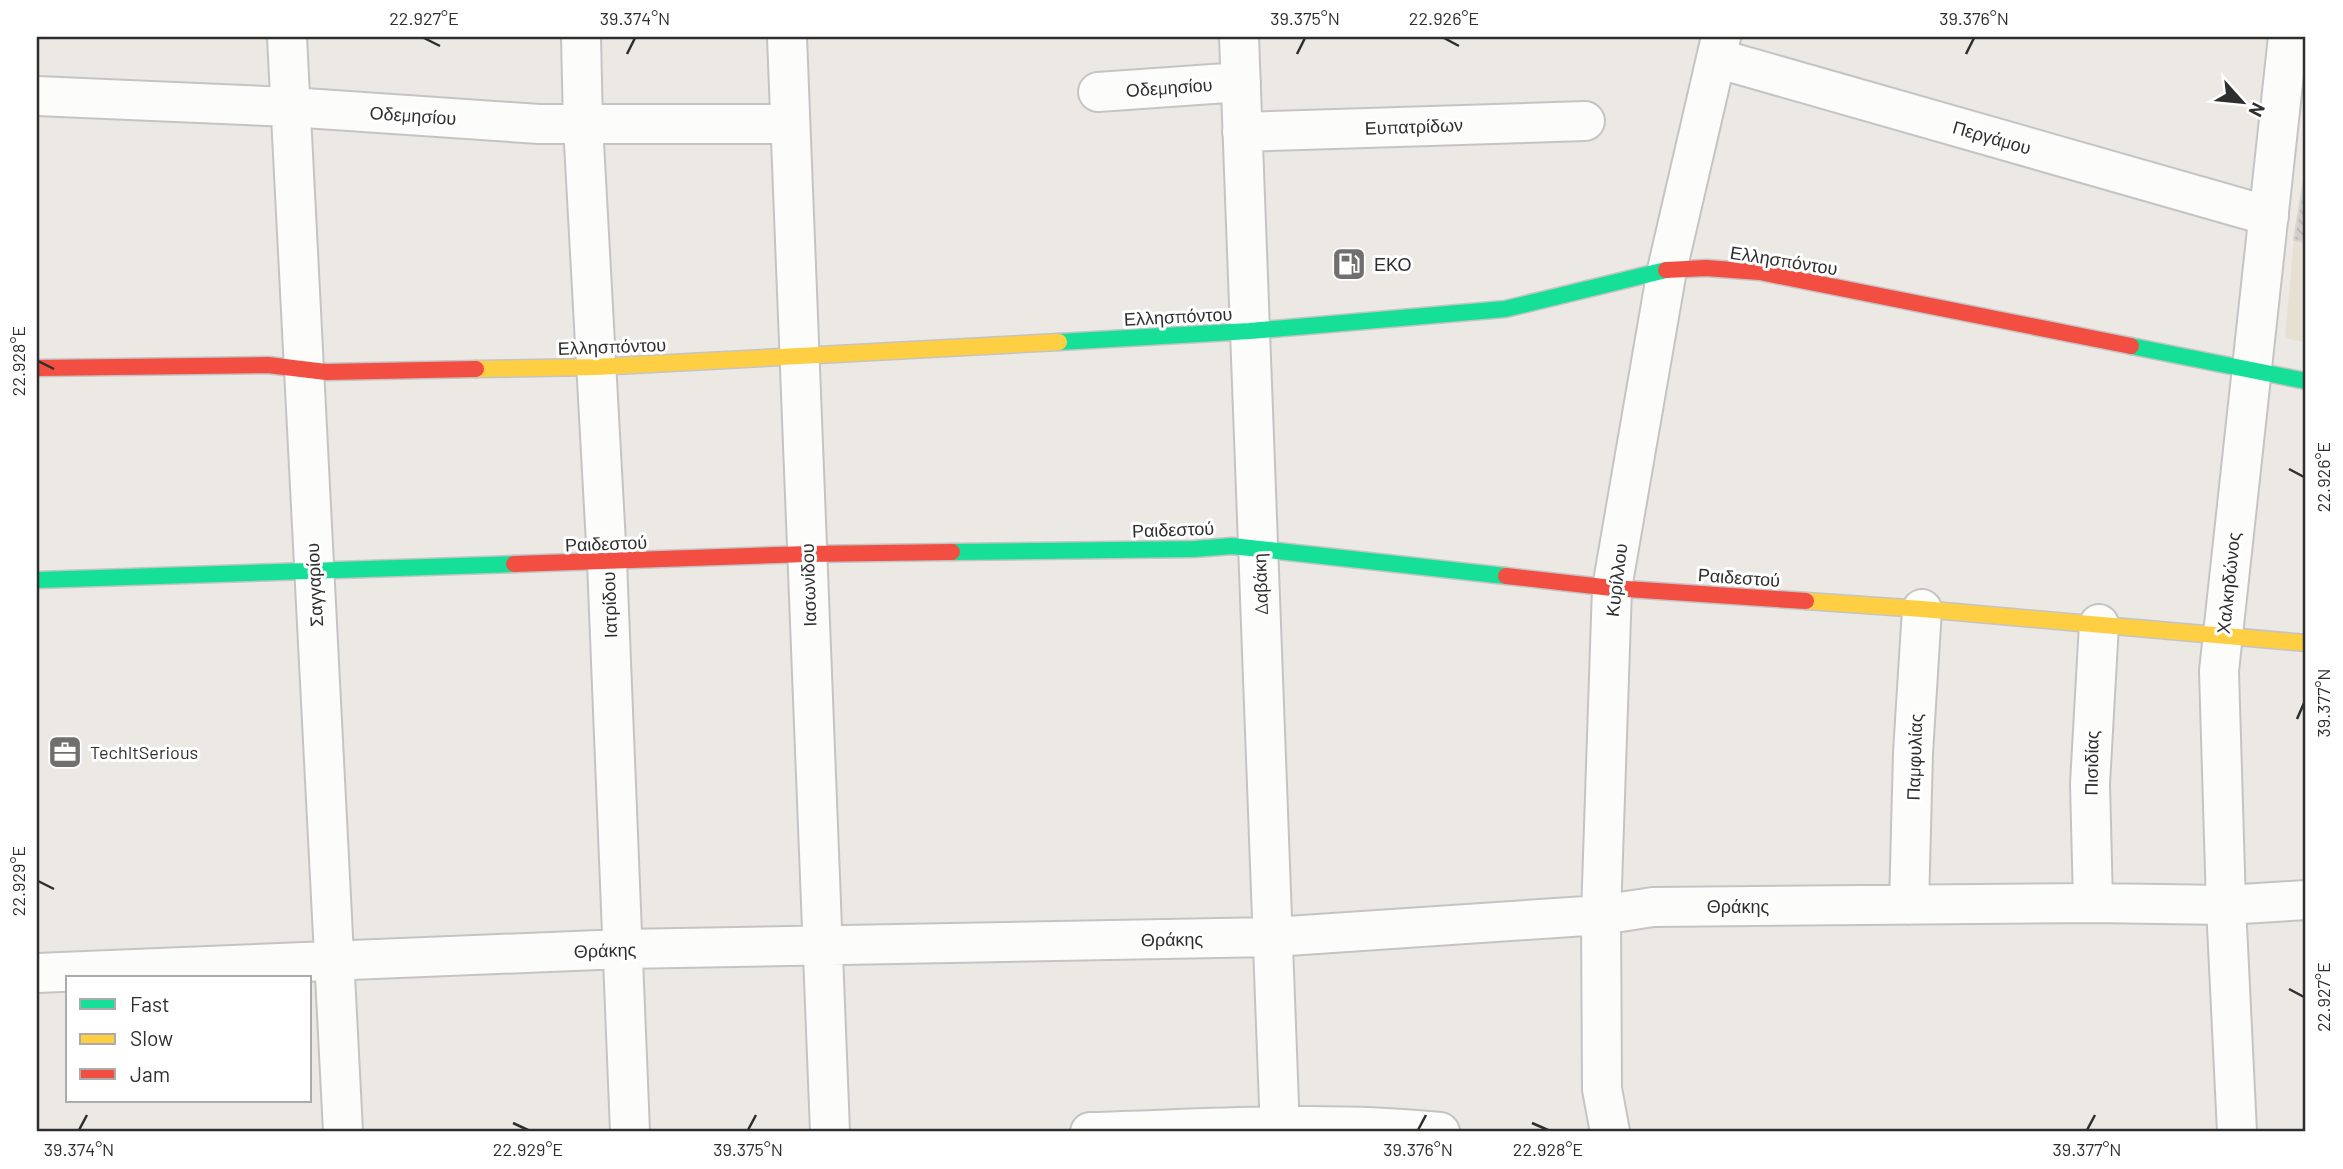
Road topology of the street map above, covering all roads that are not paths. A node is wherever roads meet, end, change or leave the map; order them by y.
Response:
1 (286, 37) edge
2 (581, 37) edge
3 (787, 37) edge
4 (1239, 37) edge
5 (2278, 39) edge
6 (1715, 43) edge
7 (1241, 82) junction
8 (1098, 92) dead end
9 (37, 96) edge
10 (290, 107) junction
11 (1586, 121) dead end
12 (790, 124) junction
13 (583, 125) junction
14 (1242, 132) junction
15 (2292, 147) edge
16 (2269, 216) junction
17 (1667, 270) junction
18 (1250, 331) junction
19 (800, 356) junction
20 (596, 367) junction
21 (37, 368) edge
22 (2252, 370) junction
23 (303, 371) junction
24 (2306, 381) edge
25 (1258, 550) junction
26 (807, 554) junction
27 (607, 562) junction
28 (314, 572) junction
29 (37, 580) edge
30 (1612, 588) junction
31 (1922, 609) junction
32 (2099, 624) junction
33 (2222, 635) junction
34 (2306, 643) edge
35 (2306, 900) edge
36 (2093, 903) junction
37 (1909, 905) junction
38 (2226, 905) junction
39 (1601, 915) junction
40 (1273, 937) junction
41 (823, 945) junction
42 (622, 949) junction
43 (334, 961) junction
44 (37, 973) edge
45 (1280, 1130) edge
46 (343, 1132) edge
47 (630, 1132) edge
48 (830, 1132) edge
49 (1090, 1132) edge
50 (1440, 1132) edge
51 (1610, 1132) edge
52 (2237, 1132) edge

1 - 10 street, Σαγγαρίου
2 - 13 street, Ιατρίδου
3 - 12 street, Ιασωνίδου
4 - 7 street, Δαβάκη
5 - 15 street, Χαλκηδώνος
6 - 16 street, Περγάμου
6 - 17 street, Κυρίλλου
7 - 8 street, Οδεμησίου
7 - 14 street, Δαβάκη
9 - 10 street, Οδεμησίου
10 - 13 street, Οδεμησίου
10 - 23 street, Σαγγαρίου
11 - 14 street, Ευπατρίδων
12 - 13 street, Οδεμησίου
12 - 19 street, Ιασωνίδου
13 - 20 street, Ιατρίδου
14 - 18 street, Δαβάκη
15 - 16 street, Χαλκηδώνος
16 - 22 street, Χαλκηδώνος
17 - 18 street, Ελλησπόντου
17 - 22 street, Ελλησπόντου
17 - 30 street, Κυρίλλου
18 - 19 street, Ελλησπόντου
18 - 25 street, Δαβάκη
19 - 20 street, Ελλησπόντου
19 - 26 street, Ιασωνίδου
20 - 23 street, Ελλησπόντου
20 - 27 street, Ιατρίδου
21 - 23 street, Ελλησπόντου
22 - 24 street, Ελλησπόντου
22 - 33 street, Χαλκηδώνος
23 - 28 street, Σαγγαρίου
25 - 26 street, Ραιδεστού
25 - 30 street, Ραιδεστού
25 - 40 street, Δαβάκη
26 - 27 street, Ραιδεστού
26 - 41 street, Ιασωνίδου
27 - 28 street, Ραιδεστού
27 - 42 street, Ιατρίδου
28 - 29 street, Ραιδεστού
28 - 43 street, Σαγγαρίου
30 - 31 street, Ραιδεστού
30 - 39 street, Κυρίλλου
31 - 32 street, Ραιδεστού
31 - 37 street, Παμφυλίας
32 - 33 street, Ραιδεστού
32 - 36 street, Πισιδίας
33 - 34 street, Ραιδεστού
33 - 38 street, Χαλκηδώνος
35 - 38 street, Θράκης
36 - 37 street, Θράκης
36 - 38 street, Θράκης
37 - 39 street, Θράκης
38 - 52 street, Χαλκηδώνος
39 - 40 street, Θράκης
39 - 51 street, Κυρίλλου
40 - 41 street, Θράκης
40 - 45 street, Δαβάκη
41 - 42 street, Θράκης
41 - 48 street, Ιασωνίδου
42 - 43 street, Θράκης
42 - 47 street, Ιατρίδου
43 - 44 street, Θράκης
43 - 46 street, Σαγγαρίου
45 - 49 street
45 - 50 street

